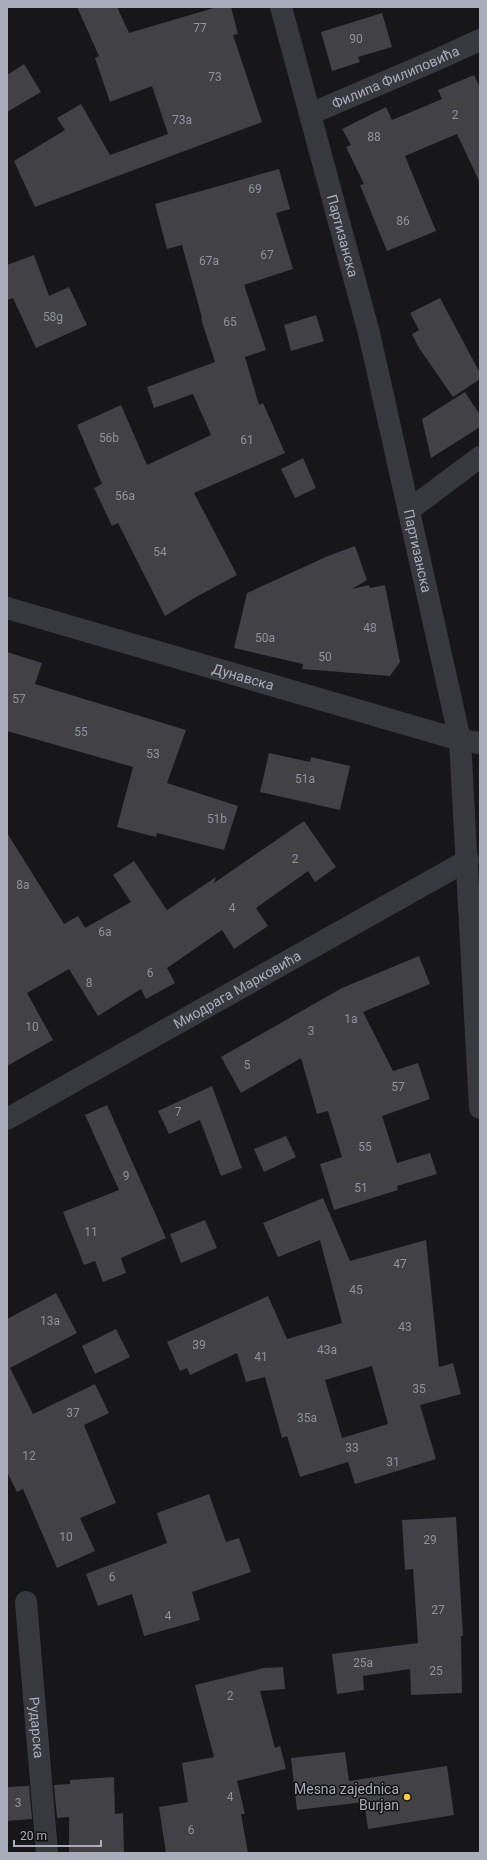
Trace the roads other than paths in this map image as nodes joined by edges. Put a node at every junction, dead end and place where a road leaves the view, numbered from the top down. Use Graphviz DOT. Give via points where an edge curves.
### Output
graph roads {
  1 [pos="281,7"];
  2 [pos="480,40"];
  3 [pos="310,114"];
  4 [pos="480,457"];
  5 [pos="409,510"];
  6 [pos="7,608"];
  7 [pos="470,741"];
  8 [pos="468,860"];
  9 [pos="480,1108"];
  10 [pos="7,1118"];
  11 [pos="26,1602"];
  12 [pos="47,1853"];
  1 -- 3 [label="street, Партизанска"];
  2 -- 3 [label="street, Филипа Филиповића"];
  3 -- 5 [label="street, Партизанска" via="369,333"];
  4 -- 5 [label="street"];
  5 -- 7 [label="street, Партизанска"];
  6 -- 7 [label="street, Дунавска"];
  7 -- 8 [label="street, Партизанска"];
  8 -- 9 [label="street, Партизанска"];
  8 -- 10 [label="street, Миодрага Марковића"];
  11 -- 12 [label="street, Рударска"];
}
